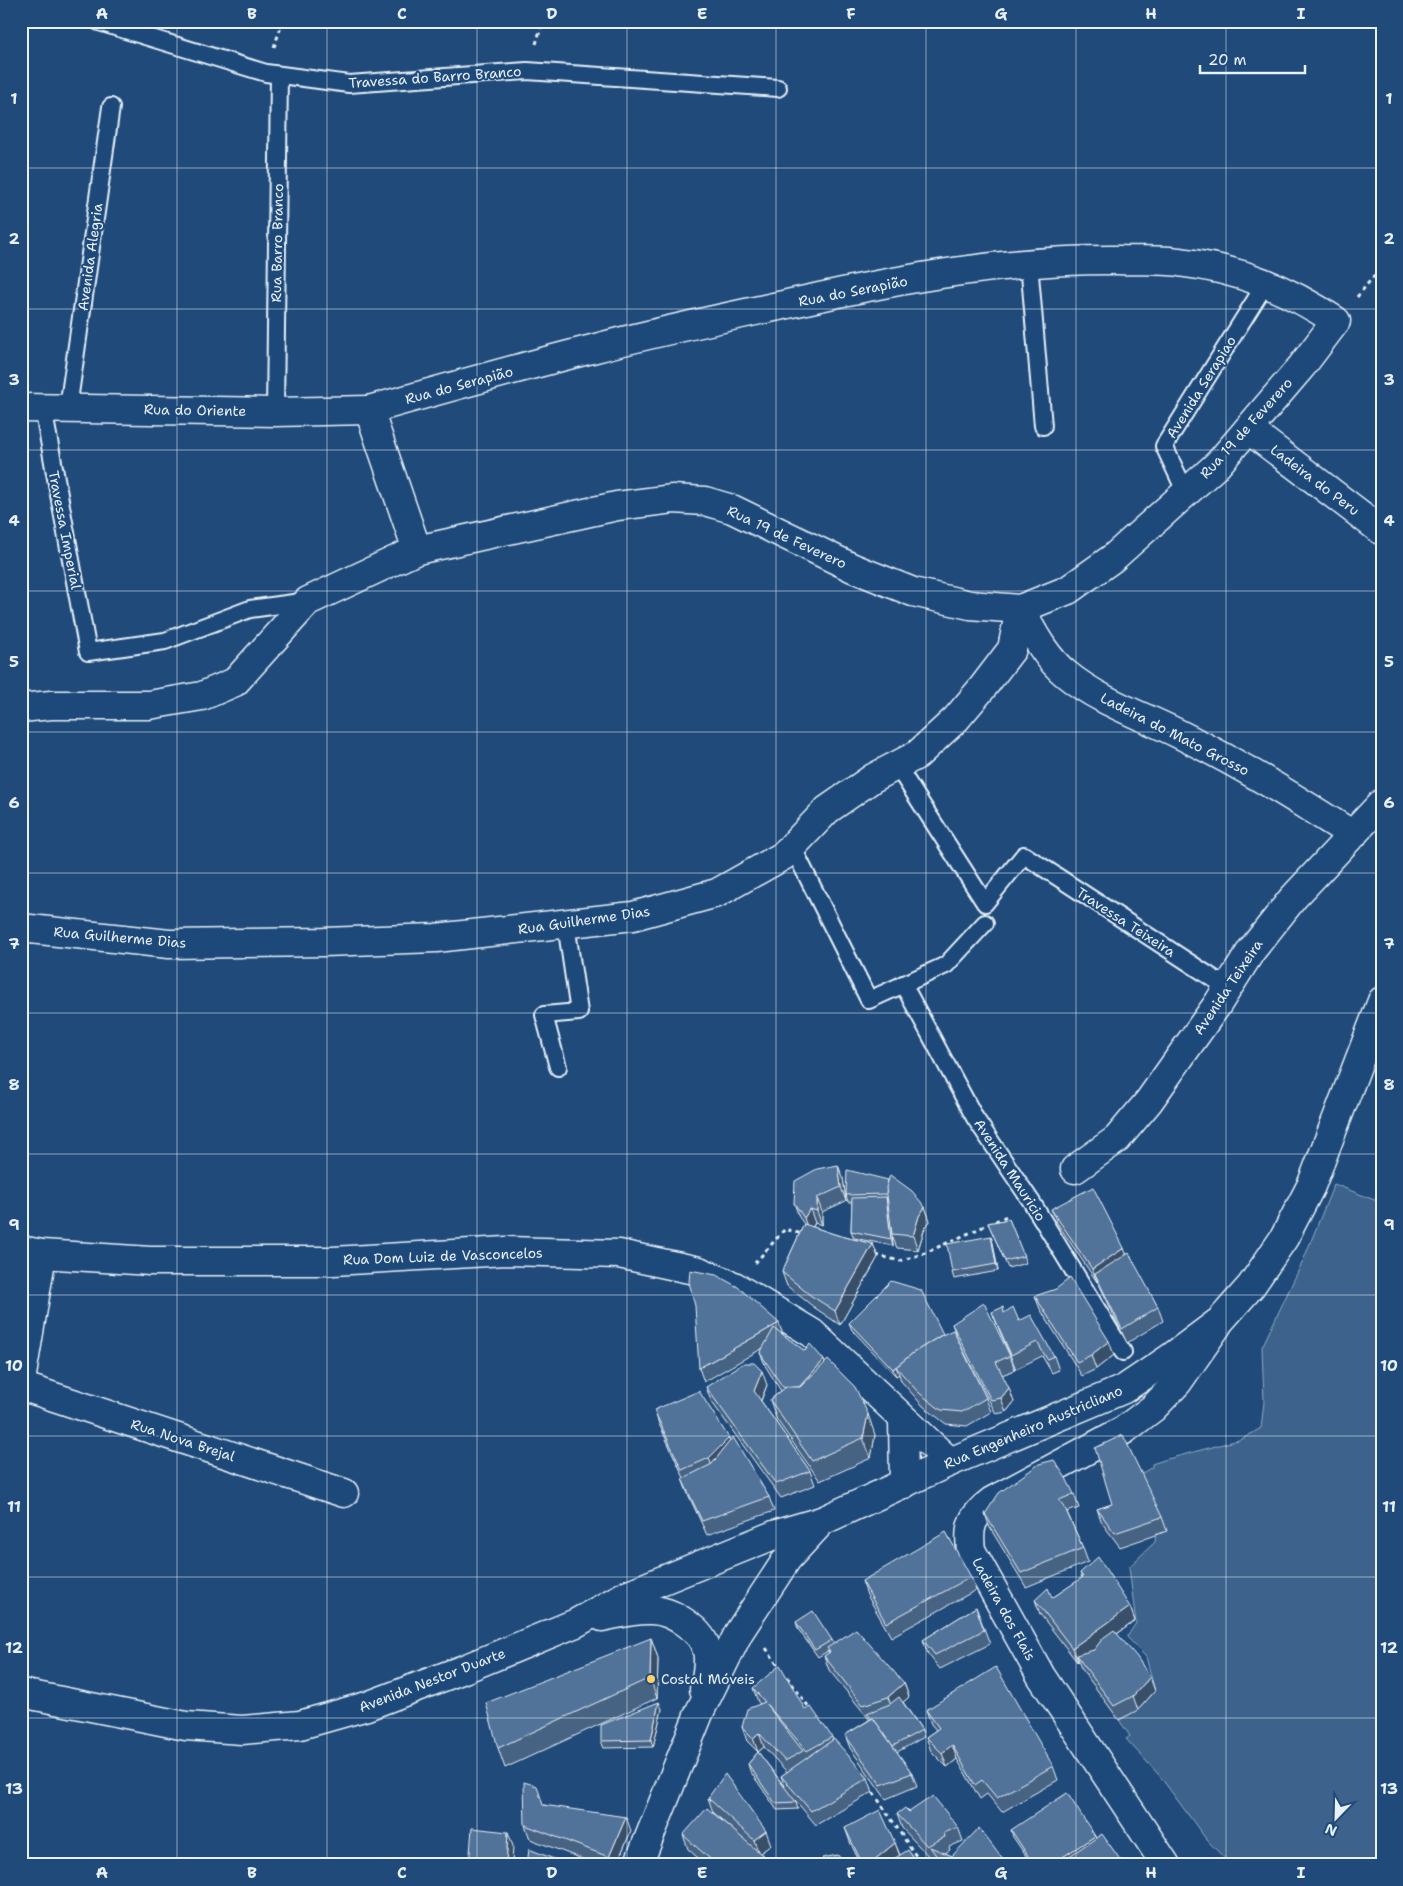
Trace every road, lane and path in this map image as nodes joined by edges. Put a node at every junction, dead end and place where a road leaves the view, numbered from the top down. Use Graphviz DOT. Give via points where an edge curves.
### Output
graph roads {
  1 [pos="99,22"];
  2 [pos="279,75"];
  3 [pos="778,88"];
  4 [pos="111,107"];
  5 [pos="1029,263"];
  6 [pos="1382,266"];
  7 [pos="1266,283"];
  8 [pos="1336,321"];
  9 [pos="44,408"];
  10 [pos="370,410"];
  11 [pos="275,412"];
  12 [pos="1043,426"];
  13 [pos="1248,429"];
  14 [pos="1186,493"];
  15 [pos="1382,531"];
  16 [pos="418,550"];
  17 [pos="308,601"];
  18 [pos="1020,609"];
  19 [pos="21,708"];
  20 [pos="897,766"];
  21 [pos="1382,803"];
  22 [pos="1354,835"];
  23 [pos="792,846"];
  24 [pos="985,923"];
  25 [pos="566,924"];
  26 [pos="21,928"];
  27 [pos="903,984"];
  28 [pos="1228,988"];
  29 [pos="1382,1002"];
  30 [pos="558,1067"];
  31 [pos="1075,1169"];
  32 [pos="1031,1201"];
  33 [pos="810,1236"];
  34 [pos="32,1252"];
  35 [pos="872,1254"];
  36 [pos="734,1286"];
  37 [pos="1220,1321"];
  38 [pos="1123,1352"];
  39 [pos="21,1381"];
  40 [pos="21,1386"];
  41 [pos="904,1420"];
  42 [pos="950,1462"];
  43 [pos="904,1484"];
  44 [pos="344,1493"];
  45 [pos="822,1521"];
  46 [pos="745,1621"];
  47 [pos="576,1623"];
  48 [pos="21,1693"];
  49 [pos="700,1711"];
  50 [pos="817,1718"];
  51 [pos="869,1786"];
  52 [pos="638,1865"];
  53 [pos="922,1865"];
  54 [pos="1166,1865"];
  1 -- 2 [label="lane, Travessa do Barro Branco"];
  2 -- 3 [label="lane, Travessa do Barro Branco" via="349,84 527,71"];
  2 -- 11 [label="lane, Rua Barro Branco"];
  4 -- 9 [label="lane, Avenida Alegria"];
  5 -- 7 [label="street, Rua do Serapião" via="1176,261 1225,270"];
  5 -- 10 [label="street, Rua do Serapião" via="871,286 723,318 592,348"];
  5 -- 12 [label="lane"];
  6 -- 8 [label="path"];
  7 -- 8 [label="street, Rua do Serapião"];
  7 -- 14 [label="lane, Avenida Serapiao" via="1164,446"];
  8 -- 13 [label="street, Rua 19 de Feverero"];
  9 -- 11 [label="street, Rua do Oriente"];
  9 -- 17 [label="lane, Travessa Imperial" via="88,652 165,641 250,609"];
  10 -- 11 [label="street, Rua do Oriente"];
  10 -- 16 [label="street"];
  13 -- 14 [label="street, Rua 19 de Feverero" via="1218,464"];
  13 -- 15 [label="street, Ladeira do Peru"];
  14 -- 18 [label="street, Rua 19 de Feverero" via="1113,558 1068,590"];
  16 -- 17 [label="street, Rua 19 de Feverero"];
  16 -- 18 [label="street, Rua 19 de Feverero" via="617,506 673,499 705,501 732,509 853,568 913,592 970,605"];
  17 -- 19 [label="street, Rua 19 de Feverero" via="235,682 202,696 149,705"];
  18 -- 20 [label="street, Rua Guilherme Dias" via="1012,649 983,687 956,719 917,756"];
  18 -- 22 [label="street, Ladeira do Mato Grosso" via="1047,656 1102,698 1249,770"];
  20 -- 23 [label="street, Rua Guilherme Dias" via="872,778 827,810"];
  20 -- 28 [label="lane, Travessa Teixeira" via="985,903 1024,855"];
  21 -- 22 [label="street, Avenida Teixeira"];
  22 -- 28 [label="street, Avenida Teixeira" via="1293,898 1251,950"];
  23 -- 25 [label="street, Rua Guilherme Dias" via="783,856 717,893 633,916"];
  23 -- 27 [label="lane" via="869,1000"];
  24 -- 27 [label="lane" via="946,965"];
  25 -- 26 [label="street, Rua Guilherme Dias" via="436,938 170,944"];
  25 -- 30 [label="lane" via="578,1012 544,1016"];
  27 -- 32 [label="lane, Avenida Mauricio" via="976,1118"];
  28 -- 31 [label="street, Avenida Teixeira" via="1149,1101 1117,1139"];
  29 -- 37 [label="street, Rua Engenheiro Austricliano" via="1311,1186 1278,1246 1251,1286"];
  32 -- 35 [label="path" via="1014,1213 926,1253 900,1261"];
  32 -- 38 [label="lane, Avenida Mauricio"];
  33 -- 36 [label="path" via="785,1228"];
  34 -- 36 [label="street, Rua Dom Luiz de Vasconcelos" via="150,1261 333,1261 506,1251 620,1254 699,1271"];
  34 -- 39 [label="street"];
  36 -- 41 [label="street, Rua Dom Luiz de Vasconcelos" via="812,1333"];
  37 -- 42 [label="street, Rua Engenheiro Austricliano" via="1124,1389"];
  37 -- 54 [label="street, Ladeira dos Flais" via="1178,1382 1153,1408 1124,1430 992,1501 972,1521 969,1535 971,1550 1041,1676"];
  40 -- 44 [label="street, Rua Nova Brejal"];
  41 -- 42 [label="street, Rua Dom Luiz de Vasconcelos"];
  41 -- 43 [label="street"];
  42 -- 43 [label="street, Rua Engenheiro Austricliano"];
  43 -- 45 [label="street, Rua Engenheiro Austricliano"];
  45 -- 46 [label="street, Rua Engenheiro Austricliano" via="787,1559"];
  45 -- 47 [label="street, Avenida Nestor Duarte" via="774,1535 626,1595"];
  46 -- 49 [label="street, Rua Engenheiro Austricliano"];
  46 -- 50 [label="path"];
  47 -- 48 [label="street, Avenida Nestor Duarte" via="376,1702 300,1725 242,1730 186,1726"];
  47 -- 49 [label="street, Rua Engenheiro Austricliano" via="654,1609 678,1618 697,1631 707,1650 707,1675"];
  49 -- 52 [label="street, Rua Engenheiro Austricliano"];
  51 -- 53 [label="path"];
}
